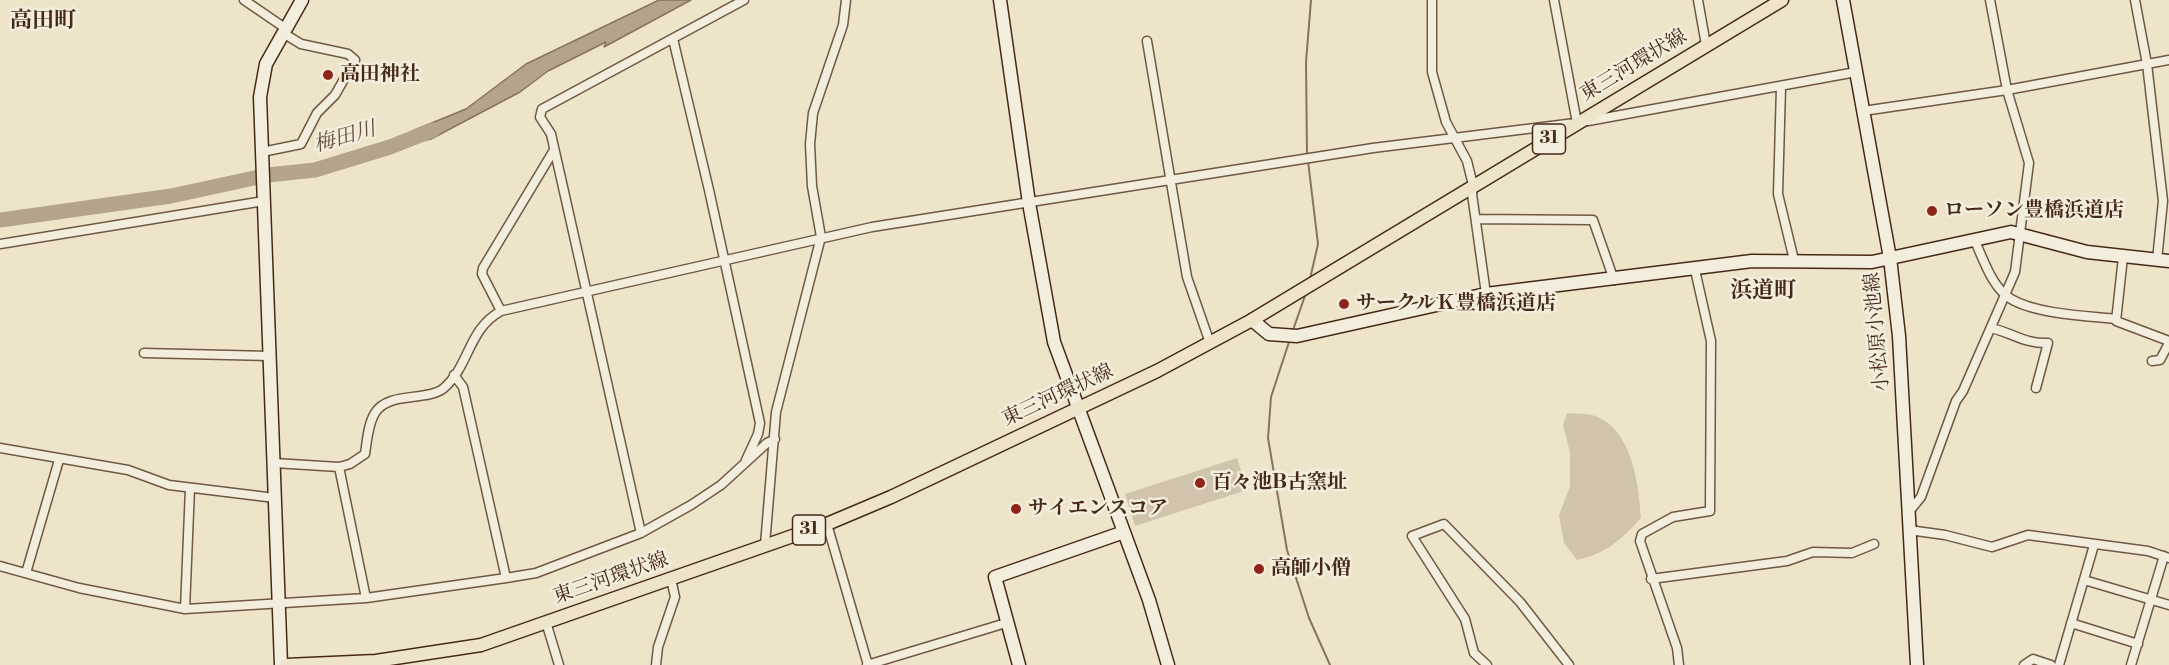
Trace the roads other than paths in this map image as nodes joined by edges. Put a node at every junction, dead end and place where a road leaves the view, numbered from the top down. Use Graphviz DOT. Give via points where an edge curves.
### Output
graph roads {
  1 [pos="244,0"];
  2 [pos="302,0"];
  3 [pos="744,0"];
  4 [pos="846,0"];
  5 [pos="1000,0"];
  6 [pos="1432,0"];
  7 [pos="1554,0"];
  8 [pos="1698,0"];
  9 [pos="1782,0"];
  10 [pos="1843,0"];
  11 [pos="1990,0"];
  12 [pos="2135,0"];
  13 [pos="284,30"];
  14 [pos="673,39"];
  15 [pos="1147,40"];
  16 [pos="1706,45"];
  17 [pos="2169,60"];
  18 [pos="2147,64"];
  19 [pos="1856,72"];
  20 [pos="1781,87"];
  21 [pos="2007,90"];
  22 [pos="1863,111"];
  23 [pos="1577,123"];
  24 [pos="1455,139"];
  25 [pos="554,150"];
  26 [pos="262,152"];
  27 [pos="1170,181"];
  28 [pos="1473,185"];
  29 [pos="264,200"];
  30 [pos="1029,203"];
  31 [pos="1476,219"];
  32 [pos="2020,233"];
  33 [pos="821,237"];
  34 [pos="1974,239"];
  35 [pos="0,244"];
  36 [pos="2123,257"];
  37 [pos="1890,258"];
  38 [pos="724,260"];
  39 [pos="1794,260"];
  40 [pos="2163,260"];
  41 [pos="1695,270"];
  42 [pos="1614,280"];
  43 [pos="585,291"];
  44 [pos="1486,294"];
  45 [pos="2006,294"];
  46 [pos="501,311"];
  47 [pos="2116,319"];
  48 [pos="1252,320"];
  49 [pos="1991,328"];
  50 [pos="2169,342"];
  51 [pos="1210,343"];
  52 [pos="144,353"];
  53 [pos="269,356"];
  54 [pos="2152,361"];
  55 [pos="454,375"];
  56 [pos="2036,388"];
  57 [pos="1078,408"];
  58 [pos="775,439"];
  59 [pos="0,448"];
  60 [pos="59,460"];
  61 [pos="274,463"];
  62 [pos="745,463"];
  63 [pos="339,467"];
  64 [pos="190,488"];
  65 [pos="275,498"];
  66 [pos="1908,513"];
  67 [pos="827,524"];
  68 [pos="1909,530"];
  69 [pos="1124,532"];
  70 [pos="641,533"];
  71 [pos="1874,544"];
  72 [pos="765,545"];
  73 [pos="2094,546"];
  74 [pos="2167,557"];
  75 [pos="0,566"];
  76 [pos="26,573"];
  77 [pos="506,578"];
  78 [pos="671,579"];
  79 [pos="1651,579"];
  80 [pos="2084,580"];
  81 [pos="366,598"];
  82 [pos="2151,600"];
  83 [pos="279,604"];
  84 [pos="2169,605"];
  85 [pos="185,609"];
  86 [pos="546,622"];
  87 [pos="1006,623"];
  88 [pos="2071,623"];
  89 [pos="2138,644"];
  90 [pos="376,663"];
  91 [pos="284,665"];
  92 [pos="558,665"];
  93 [pos="656,665"];
  94 [pos="868,665"];
  95 [pos="1019,665"];
  96 [pos="1168,665"];
  97 [pos="1487,665"];
  98 [pos="1569,665"];
  99 [pos="1678,665"];
  100 [pos="1917,665"];
  101 [pos="2024,665"];
  102 [pos="2051,665"];
  103 [pos="2059,665"];
  104 [pos="2132,665"];
  1 -- 13 [label="street"];
  2 -- 13 [label="street"];
  3 -- 14 [label="street"];
  4 -- 33 [label="street" via="843,25 813,113 812,186"];
  5 -- 30 [label="street"];
  6 -- 24 [label="street" via="1432,72"];
  7 -- 23 [label="street"];
  8 -- 16 [label="street"];
  9 -- 16 [label="main road, 東三河環状線 / 31"];
  10 -- 19 [label="street, 小松原小池線"];
  11 -- 21 [label="street"];
  12 -- 18 [label="street"];
  13 -- 26 [label="street" via="266,64 260,96"];
  13 -- 26 [label="street" via="301,44 348,54 355,60 335,95 317,113 301,144"];
  14 -- 25 [label="street" via="542,109 540,117 551,134"];
  14 -- 38 [label="street"];
  15 -- 27 [label="street"];
  16 -- 23 [label="main road, 東三河環状線 / 31"];
  17 -- 18 [label="street"];
  18 -- 21 [label="street"];
  18 -- 40 [label="street" via="2163,201"];
  19 -- 20 [label="street"];
  19 -- 22 [label="street, 小松原小池線"];
  20 -- 23 [label="street"];
  20 -- 39 [label="street" via="1778,194"];
  21 -- 22 [label="street"];
  21 -- 32 [label="street" via="2029,163"];
  22 -- 37 [label="street, 小松原小池線"];
  23 -- 24 [label="street"];
  23 -- 28 [label="main road, 東三河環状線 / 31"];
  24 -- 27 [label="street"];
  24 -- 28 [label="street" via="1467,161"];
  25 -- 43 [label="street"];
  25 -- 46 [label="street" via="483,268 482,274"];
  26 -- 29 [label="street"];
  27 -- 30 [label="street"];
  27 -- 51 [label="street" via="1188,277"];
  28 -- 31 [label="street"];
  28 -- 48 [label="main road, 東三河環状線 / 31"];
  29 -- 35 [label="street"];
  29 -- 53 [label="street"];
  30 -- 33 [label="street"];
  30 -- 57 [label="street" via="1050,326"];
  31 -- 42 [label="street" via="1593,220"];
  31 -- 44 [label="street"];
  32 -- 34 [label="street"];
  32 -- 36 [label="street" via="2068,248"];
  32 -- 45 [label="street" via="2015,272"];
  33 -- 38 [label="street"];
  33 -- 58 [label="street" via="784,373"];
  34 -- 37 [label="street"];
  34 -- 45 [label="street" via="1991,275"];
  36 -- 40 [label="street"];
  36 -- 47 [label="street"];
  37 -- 39 [label="street" via="1872,262"];
  37 -- 66 [label="street, 小松原小池線" via="1905,405"];
  38 -- 43 [label="street"];
  38 -- 62 [label="street" via="760,423"];
  39 -- 41 [label="street" via="1752,261"];
  41 -- 42 [label="street"];
  41 -- 79 [label="street" via="1711,341 1710,511 1673,517 1642,534 1640,541"];
  42 -- 44 [label="street"];
  43 -- 46 [label="street"];
  43 -- 70 [label="street"];
  44 -- 48 [label="street" via="1297,336 1269,333"];
  45 -- 47 [label="street" via="2030,306"];
  45 -- 49 [label="street"];
  46 -- 55 [label="street" via="481,326"];
  47 -- 50 [label="street"];
  48 -- 51 [label="main road, 東三河環状線 / 31"];
  49 -- 56 [label="street" via="2011,333 2029,344 2048,343"];
  49 -- 66 [label="street" via="1956,401 1921,497"];
  50 -- 54 [label="street" via="2160,360"];
  51 -- 57 [label="main road, 東三河環状線 / 31"];
  52 -- 53 [label="street"];
  53 -- 61 [label="street"];
  55 -- 63 [label="street" via="442,389 381,407 375,413 365,454"];
  55 -- 77 [label="street" via="463,387"];
  57 -- 67 [label="main road, 東三河環状線 / 31"];
  57 -- 69 [label="street"];
  58 -- 62 [label="street"];
  58 -- 72 [label="street"];
  59 -- 60 [label="street"];
  60 -- 64 [label="street" via="128,470"];
  60 -- 76 [label="street"];
  61 -- 63 [label="street"];
  61 -- 65 [label="street"];
  62 -- 70 [label="street" via="692,505"];
  63 -- 81 [label="street"];
  64 -- 65 [label="street"];
  64 -- 85 [label="street"];
  65 -- 83 [label="street"];
  66 -- 68 [label="street, 小松原小池線"];
  67 -- 72 [label="main road, 東三河環状線 / 31"];
  67 -- 94 [label="street"];
  68 -- 73 [label="street" via="1992,548 2028,535"];
  68 -- 100 [label="street, 小松原小池線"];
  69 -- 87 [label="street" via="995,577"];
  69 -- 96 [label="street"];
  70 -- 77 [label="street" via="536,573"];
  71 -- 79 [label="street" via="1852,553 1813,552 1786,561"];
  72 -- 78 [label="main road, 東三河環状線 / 31"];
  73 -- 74 [label="street"];
  73 -- 80 [label="street"];
  74 -- 82 [label="street"];
  75 -- 76 [label="street"];
  76 -- 85 [label="street"];
  77 -- 81 [label="street"];
  78 -- 86 [label="main road, 東三河環状線 / 31"];
  78 -- 93 [label="street" via="675,597"];
  79 -- 99 [label="street" via="1677,648"];
  80 -- 82 [label="street"];
  80 -- 88 [label="street"];
  81 -- 83 [label="street"];
  82 -- 84 [label="street"];
  82 -- 89 [label="street"];
  83 -- 85 [label="street"];
  83 -- 91 [label="street"];
  86 -- 90 [label="main road, 東三河環状線 / 31" via="481,645"];
  86 -- 92 [label="street"];
  87 -- 94 [label="street"];
  87 -- 95 [label="street"];
  88 -- 89 [label="street"];
  88 -- 103 [label="street"];
  89 -- 104 [label="street"];
  90 -- 91 [label="main road, 東三河環状線 / 31"];
  97 -- 98 [label="street" via="1474,653 1465,619 1412,536 1444,524 1520,602"];
  101 -- 102 [label="street" via="2033,659"];
}
